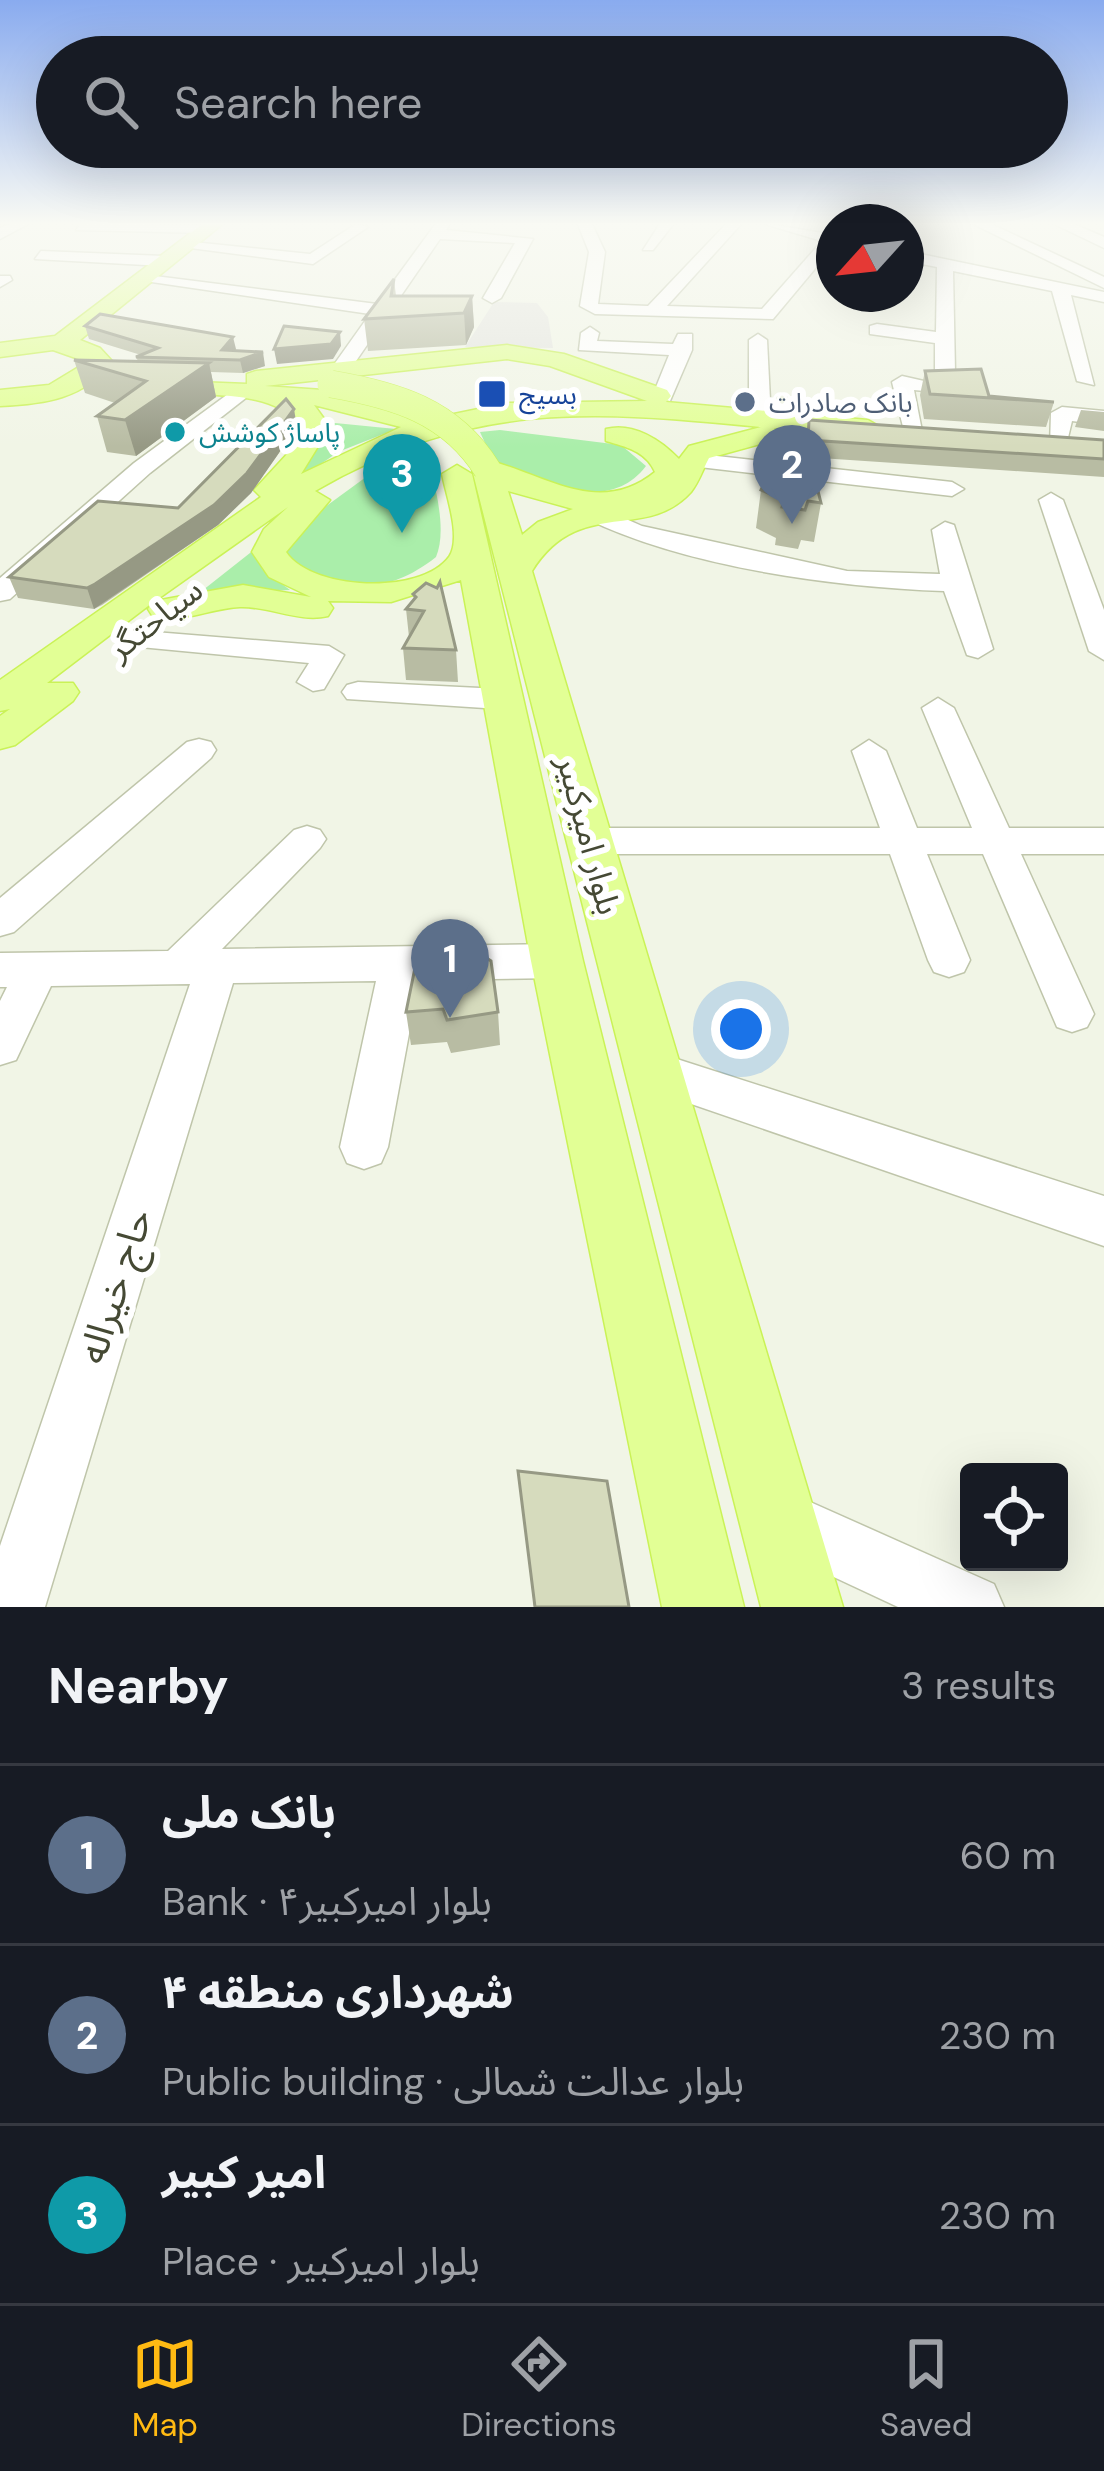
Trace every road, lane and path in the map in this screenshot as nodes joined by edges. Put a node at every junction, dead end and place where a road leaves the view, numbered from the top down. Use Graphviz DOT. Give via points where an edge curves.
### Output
graph roads {
  1 [pos="118,297"];
  2 [pos="280,297"];
  3 [pos="391,297"];
  4 [pos="591,297"];
  5 [pos="666,297"];
  6 [pos="783,297"];
  7 [pos="945,297"];
  8 [pos="1063,297"];
  9 [pos="382,310"];
  10 [pos="653,311"];
  11 [pos="875,331"];
  12 [pos="945,339"];
  13 [pos="758,340"];
  14 [pos="60,344"];
  15 [pos="0,350"];
  16 [pos="566,363"];
  17 [pos="110,373"];
  18 [pos="338,373"];
  19 [pos="1087,381"];
  20 [pos="251,384"];
  21 [pos="662,397"];
  22 [pos="0,398"];
  23 [pos="517,410"];
  24 [pos="414,413"];
  25 [pos="1104,418"];
  26 [pos="770,426"];
  27 [pos="616,435"];
  28 [pos="930,436"];
  29 [pos="1062,446"];
  30 [pos="690,460"];
  31 [pos="472,472"];
  32 [pos="952,489"];
  33 [pos="1051,500"];
  34 [pos="310,502"];
  35 [pos="594,513"];
  36 [pos="946,530"];
  37 [pos="224,539"];
  38 [pos="495,552"];
  39 [pos="1072,559"];
  40 [pos="1104,561"];
  41 [pos="955,583"];
  42 [pos="0,593"];
  43 [pos="166,610"];
  44 [pos="130,639"];
  45 [pos="978,649"];
  46 [pos="1104,651"];
  47 [pos="496,677"];
  48 [pos="313,682"];
  49 [pos="358,692"];
  50 [pos="0,699"];
  51 [pos="938,708"];
  52 [pos="0,736"];
  53 [pos="199,750"];
  54 [pos="869,751"];
  55 [pos="308,839"];
  56 [pos="903,839"];
  57 [pos="995,840"];
  58 [pos="590,842"];
  59 [pos="1104,842"];
  60 [pos="0,921"];
  61 [pos="949,960"];
  62 [pos="556,961"];
  63 [pos="401,963"];
  64 [pos="200,964"];
  65 [pos="18,970"];
  66 [pos="1072,1014"];
  67 [pos="0,1046"];
  68 [pos="655,1072"];
  69 [pos="364,1147"];
  70 [pos="1104,1221"];
  71 [pos="778,1519"];
  72 [pos="12,1607"];
  73 [pos="703,1607"];
  74 [pos="802,1607"];
  75 [pos="971,1607"];
  1 -- 14 [label="main road"];
  2 -- 9 [label="street"];
  3 -- 9 [label="street"];
  4 -- 10 [label="street" via="590,309"];
  5 -- 10 [label="street"];
  6 -- 10 [label="street" via="767,315"];
  7 -- 12 [label="street"];
  8 -- 19 [label="street"];
  9 -- 18 [label="street"];
  11 -- 12 [label="street"];
  12 -- 28 [label="street" via="940,379 902,382"];
  13 -- 26 [label="street"];
  14 -- 15 [label="main road"];
  14 -- 17 [label="main road" via="97,355"];
  16 -- 18 [label="main road" via="530,351 478,353"];
  16 -- 21 [label="main road"];
  16 -- 21 [label="street" via="592,359 594,340 683,344"];
  17 -- 20 [label="main road"];
  17 -- 20 [label="main road"];
  17 -- 22 [label="main road"];
  18 -- 20 [label="main road"];
  20 -- 24 [label="main road, bridge" via="355,388"];
  20 -- 37 [label="main road" via="302,407 316,427 302,456"];
  20 -- 42 [label="street"];
  21 -- 26 [label="main road"];
  23 -- 24 [label="main road" via="560,394 564,376 521,359 465,360 418,380"];
  23 -- 26 [label="main road"];
  23 -- 37 [label="main road" via="458,419 356,453"];
  24 -- 31 [label="main road"];
  25 -- 29 [label="street" via="1062,413"];
  26 -- 27 [label="main road"];
  26 -- 28 [label="main road"];
  26 -- 30 [label="main road"];
  27 -- 31 [label="main road" via="660,454 670,474 662,484 630,497 580,500"];
  27 -- 34 [label="main road" via="518,425 449,434 371,462"];
  30 -- 32 [label="street"];
  30 -- 35 [label="main road" via="673,492"];
  31 -- 38 [label="main road, بلوار امیرکبیر"];
  33 -- 39 [label="street"];
  34 -- 38 [label="main road" via="269,552 282,574 324,590 386,591"];
  34 -- 43 [label="main road, سیاحتگر"];
  35 -- 38 [label="main road"];
  35 -- 41 [label="street" via="634,532 848,579"];
  36 -- 41 [label="street"];
  37 -- 50 [label="main road, سیاحتگر"];
  38 -- 47 [label="main road, بلوار امیرکبیر"];
  38 -- 58 [label="main road, بلوار امیرکبیر"];
  39 -- 40 [label="street"];
  39 -- 46 [label="street"];
  41 -- 45 [label="street"];
  43 -- 44 [label="main road, سیاحتگر"];
  43 -- 47 [label="main road" via="243,596 466,617"];
  44 -- 48 [label="street" via="328,655"];
  44 -- 52 [label="main road, سیاحتگر"];
  47 -- 49 [label="street"];
  47 -- 62 [label="main road, بلوار امیرکبیر"];
  51 -- 57 [label="street"];
  53 -- 60 [label="street"];
  54 -- 56 [label="street"];
  55 -- 64 [label="street"];
  56 -- 57 [label="street"];
  56 -- 58 [label="street"];
  56 -- 61 [label="street"];
  57 -- 59 [label="street"];
  57 -- 66 [label="street"];
  58 -- 68 [label="main road, بلوار امیرکبیر"];
  62 -- 63 [label="street"];
  62 -- 73 [label="main road, بلوار امیرکبیر"];
  63 -- 64 [label="street"];
  63 -- 69 [label="street"];
  64 -- 65 [label="street"];
  64 -- 72 [label="street, حاج خیراله"];
  65 -- 67 [label="street"];
  68 -- 70 [label="street"];
  68 -- 71 [label="main road, بلوار امیرکبیر"];
  71 -- 74 [label="main road, بلوار امیرکبیر"];
  71 -- 75 [label="street"];
}
